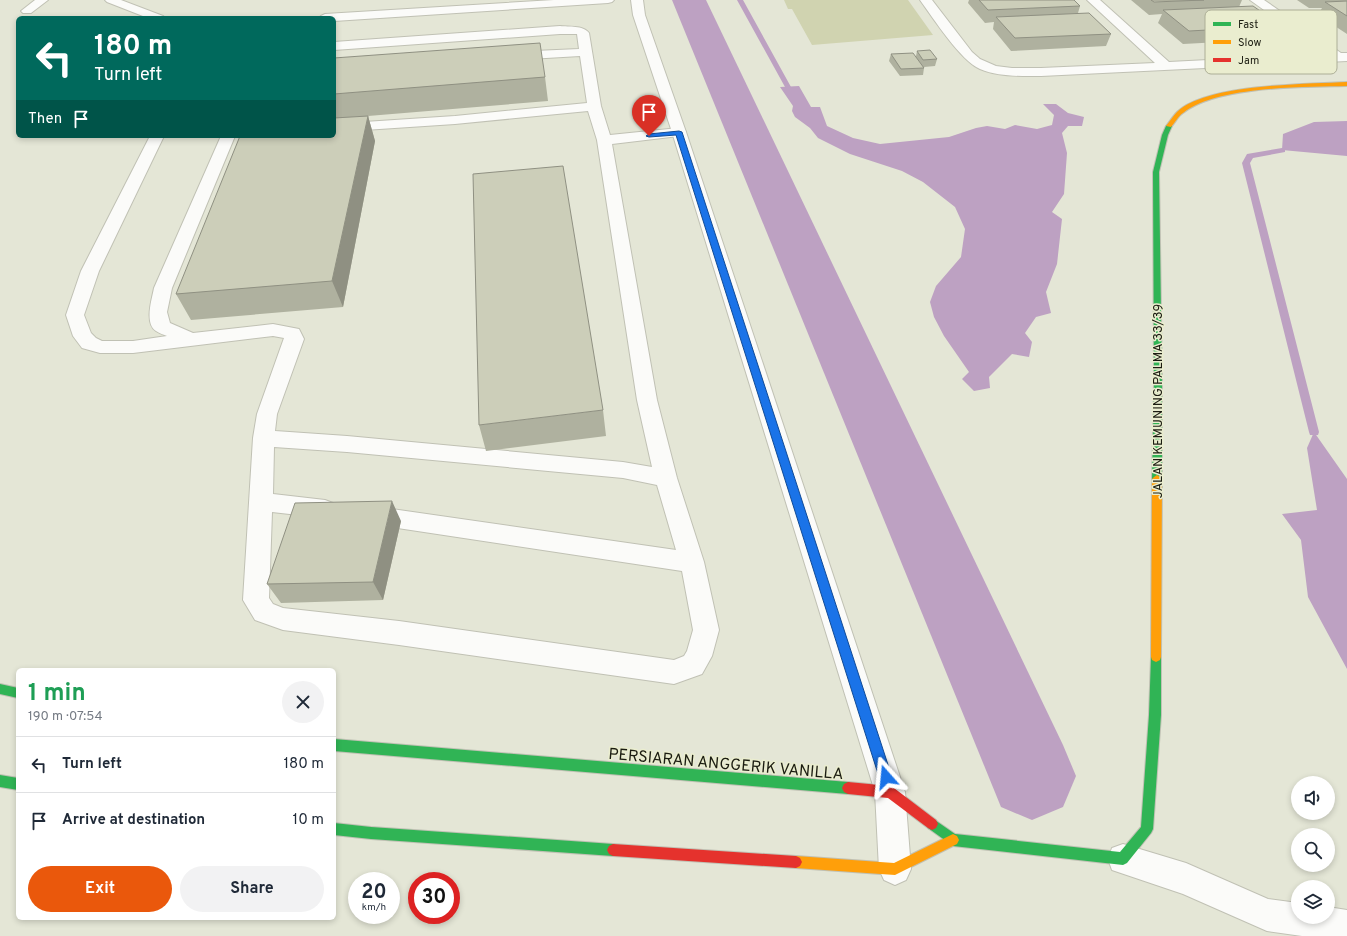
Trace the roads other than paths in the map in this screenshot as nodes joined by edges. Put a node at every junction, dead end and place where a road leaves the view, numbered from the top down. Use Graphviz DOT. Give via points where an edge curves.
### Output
graph roads {
  1 [pos="42,0"];
  2 [pos="111,0"];
  3 [pos="608,0"];
  4 [pos="637,0"];
  5 [pos="926,0"];
  6 [pos="1093,0"];
  7 [pos="1256,0"];
  8 [pos="1271,10"];
  9 [pos="26,11"];
  10 [pos="154,16"];
  11 [pos="336,17"];
  12 [pos="336,46"];
  13 [pos="585,52"];
  14 [pos="498,57"];
  15 [pos="1205,64"];
  16 [pos="1166,66"];
  17 [pos="1347,84"];
  18 [pos="594,106"];
  19 [pos="336,128"];
  20 [pos="679,132"];
  21 [pos="156,138"];
  22 [pos="227,138"];
  23 [pos="604,140"];
  24 [pos="191,340"];
  25 [pos="264,438"];
  26 [pos="666,478"];
  27 [pos="260,502"];
  28 [pos="692,562"];
  29 [pos="0,689"];
  30 [pos="16,693"];
  31 [pos="336,745"];
  32 [pos="0,781"];
  33 [pos="16,784"];
  34 [pos="890,792"];
  35 [pos="336,828"];
  36 [pos="953,840"];
  37 [pos="1123,860"];
  38 [pos="895,869"];
  39 [pos="1347,926"];
  1 -- 9 [label="street"];
  2 -- 10 [label="street"];
  3 -- 11 [label="street"];
  4 -- 20 [label="street" via="639,15"];
  5 -- 16 [label="street" via="968,55 975,62 998,72"];
  6 -- 16 [label="street"];
  7 -- 8 [label="street"];
  12 -- 13 [label="street" via="560,30 583,33"];
  13 -- 14 [label="street"];
  13 -- 18 [label="street"];
  15 -- 16 [label="street"];
  17 -- 37 [label="main road, JALAN KEMUNING PALMA 33/39" via="1270,88 1220,94 1183,109 1171,121 1165,135 1156,172 1158,383 1155,715 1147,829"];
  18 -- 19 [label="street" via="442,121"];
  18 -- 23 [label="street"];
  20 -- 23 [label="street"];
  20 -- 34 [label="street"];
  21 -- 24 [label="street" via="90,271 76,315 82,336 89,343 100,347 133,347"];
  22 -- 24 [label="street" via="163,288 158,312 161,326"];
  23 -- 26 [label="street" via="647,400"];
  24 -- 25 [label="street" via="273,330 294,335 267,414"];
  25 -- 26 [label="street" via="623,470"];
  25 -- 27 [label="street"];
  26 -- 28 [label="street"];
  27 -- 28 [label="street" via="415,520"];
  27 -- 28 [label="street" via="256,600 264,612 283,619 674,672 693,665 699,656 706,630"];
  29 -- 30 [label="main road"];
  31 -- 34 [label="main road, PERSIARAN ANGGERIK VANILLA"];
  32 -- 33 [label="main road"];
  34 -- 36 [label="main road"];
  34 -- 38 [label="street"];
  35 -- 38 [label="main road" via="371,834"];
  36 -- 37 [label="main road"];
  36 -- 38 [label="main road"];
  37 -- 39 [label="street" via="1186,879 1267,915"];
}
